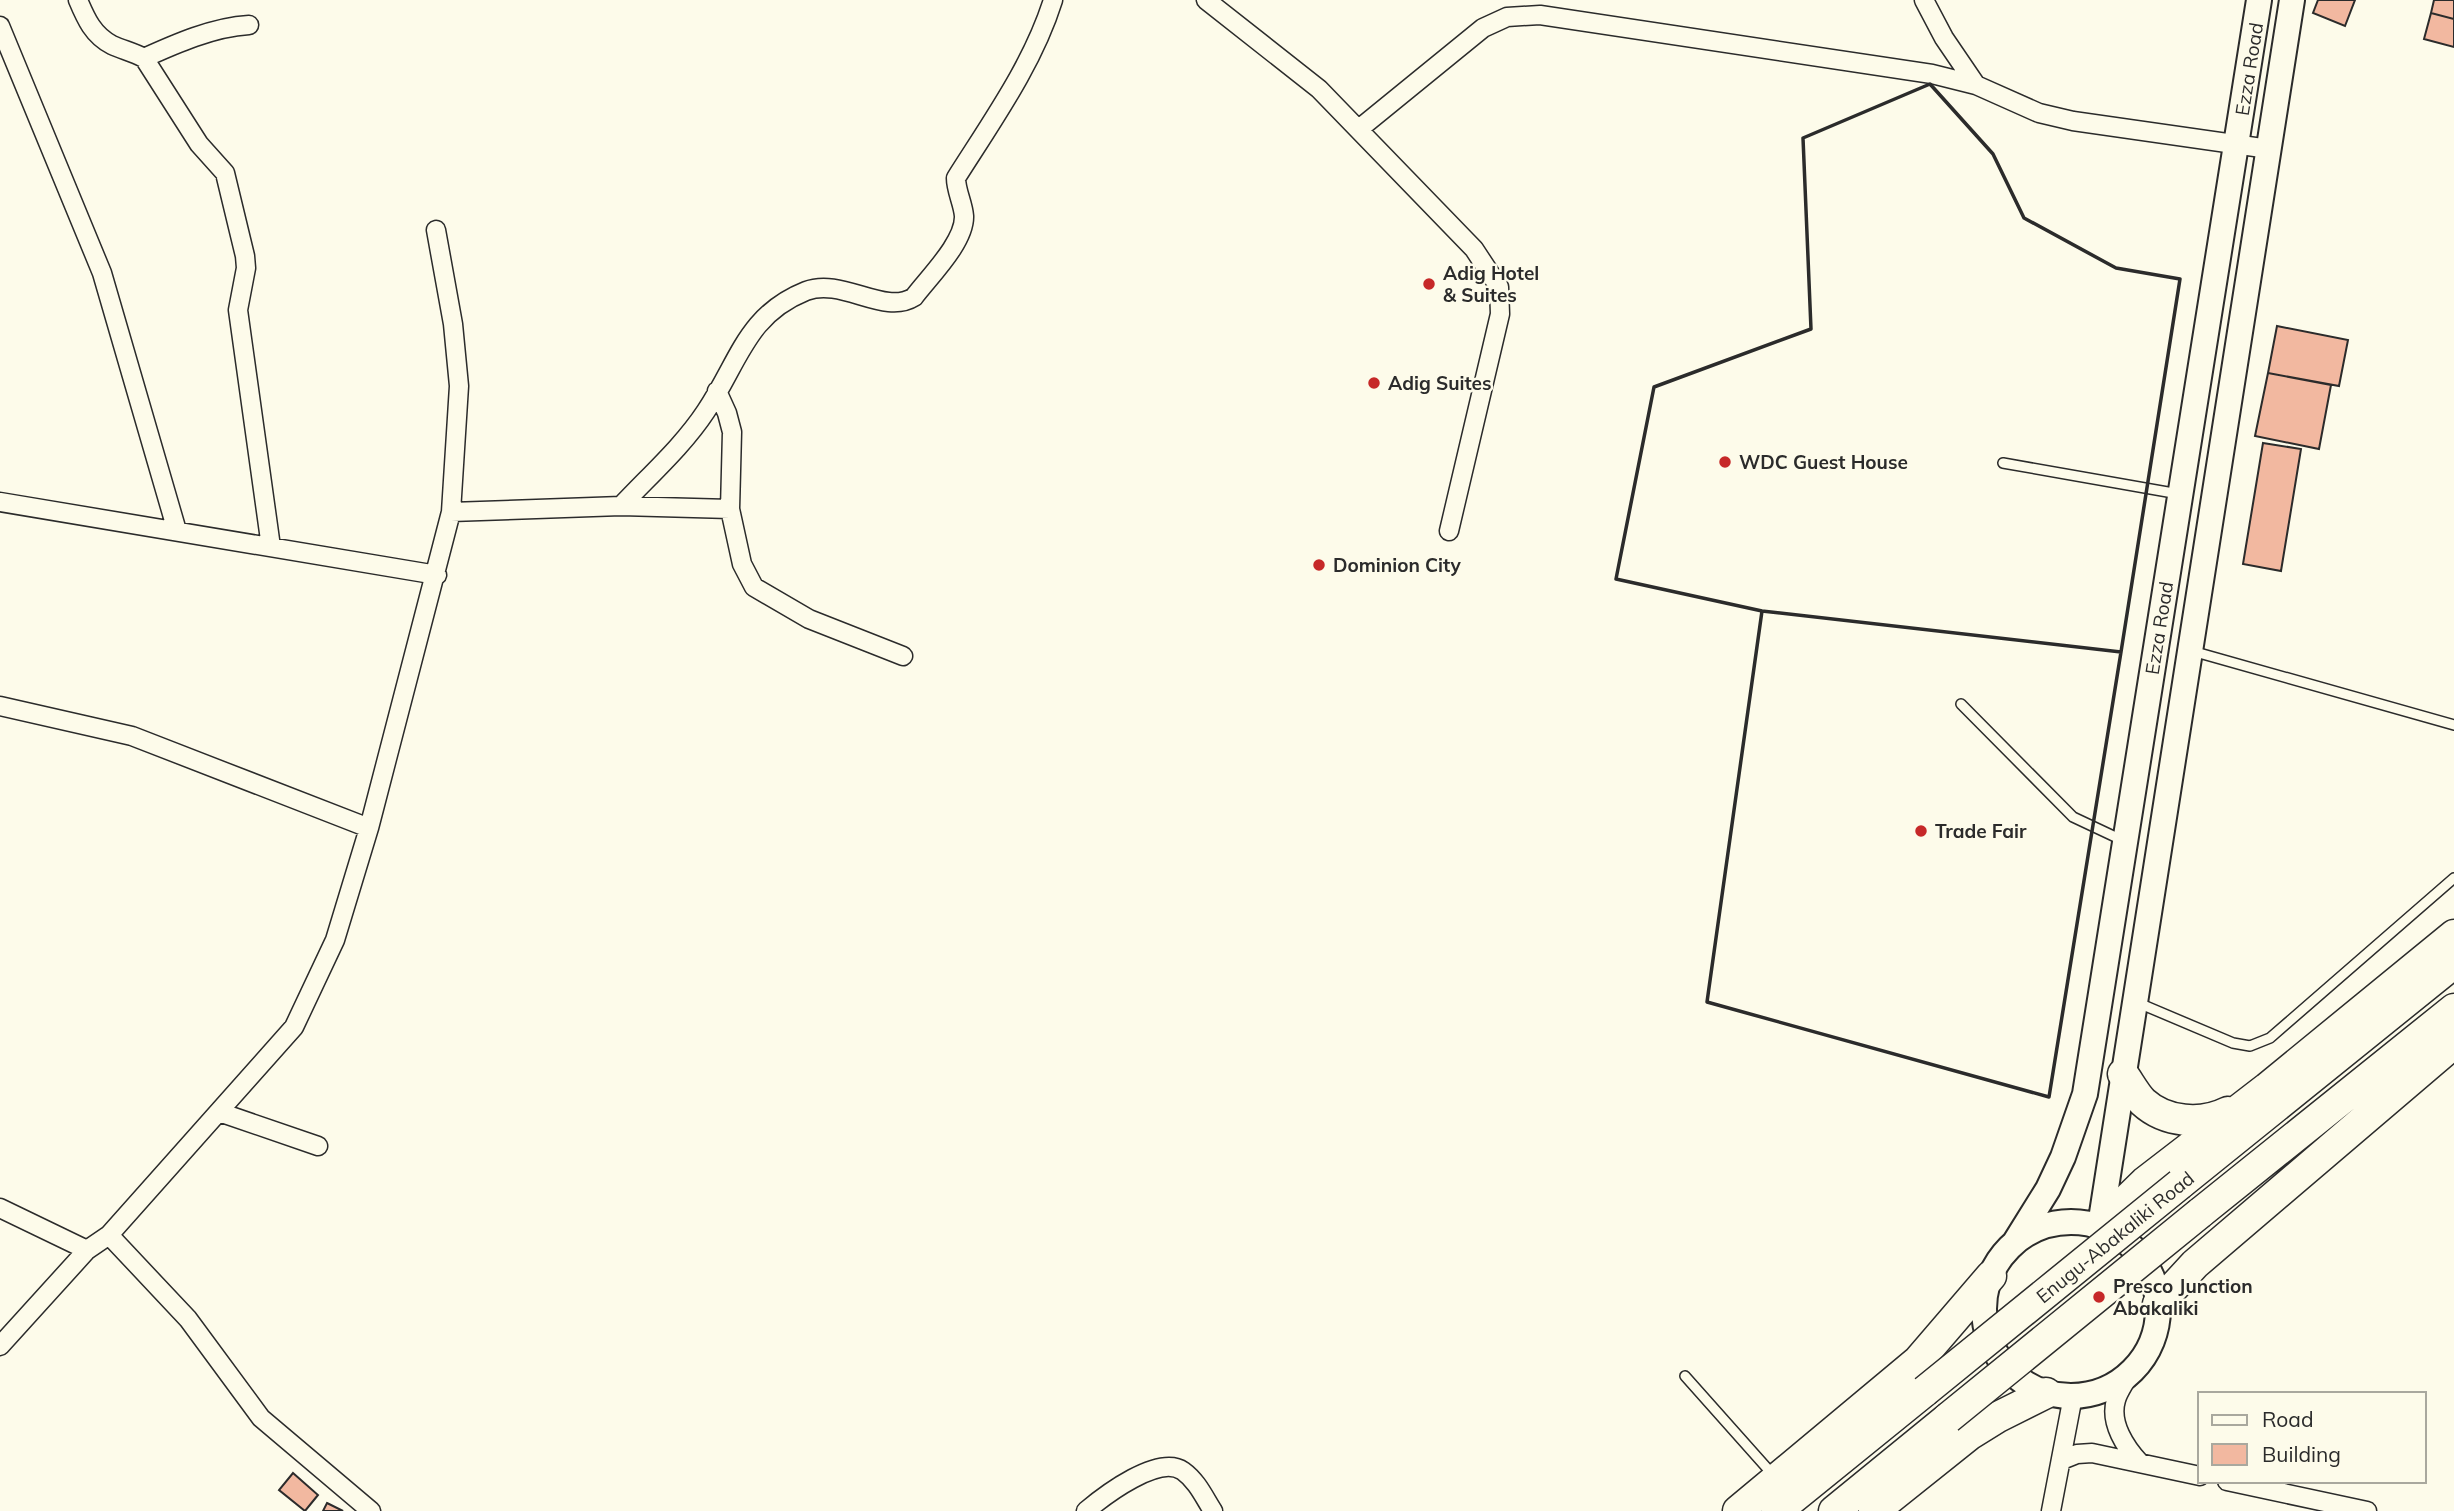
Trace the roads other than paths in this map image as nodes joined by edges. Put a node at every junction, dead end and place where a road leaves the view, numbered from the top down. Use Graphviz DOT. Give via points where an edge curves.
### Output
graph roads {
  1 [pos="78,0"];
  2 [pos="1053,0"];
  3 [pos="1206,0"];
  4 [pos="1924,0"];
  5 [pos="2259,0"];
  6 [pos="2292,0"];
  7 [pos="249,25"];
  8 [pos="0,26"];
  9 [pos="144,58"];
  10 [pos="1976,85"];
  11 [pos="1359,129"];
  12 [pos="2237,145"];
  13 [pos="2269,149"];
  14 [pos="436,230"];
  15 [pos="717,391"];
  16 [pos="2003,463"];
  17 [pos="2181,495"];
  18 [pos="0,502"];
  19 [pos="621,506"];
  20 [pos="730,509"];
  21 [pos="451,512"];
  22 [pos="177,531"];
  23 [pos="1449,531"];
  24 [pos="271,547"];
  25 [pos="437,575"];
  26 [pos="2190,650"];
  27 [pos="902,656"];
  28 [pos="1961,704"];
  29 [pos="0,706"];
  30 [pos="2454,724"];
  31 [pos="369,828"];
  32 [pos="2125,841"];
  33 [pos="2454,878"];
  34 [pos="2454,935"];
  35 [pos="2454,963"];
  36 [pos="2135,1001"];
  37 [pos="2454,1009"];
  38 [pos="2454,1043"];
  39 [pos="2123,1074"];
  40 [pos="2267,1088"];
  41 [pos="219,1112"];
  42 [pos="318,1146"];
  43 [pos="0,1208"];
  44 [pos="2100,1226"];
  45 [pos="109,1235"];
  46 [pos="2015,1242"];
  47 [pos="87,1250"];
  48 [pos="1991,1276"];
  49 [pos="2158,1304"];
  50 [pos="0,1346"];
  51 [pos="2129,1374"];
  52 [pos="1685,1376"];
  53 [pos="2059,1394"];
  54 [pos="2062,1460"];
  55 [pos="2140,1463"];
  56 [pos="2198,1476"];
  57 [pos="1777,1479"];
  58 [pos="2236,1483"];
  59 [pos="371,1511"];
  60 [pos="1086,1511"];
  61 [pos="1213,1511"];
  62 [pos="1738,1511"];
  63 [pos="1777,1511"];
  64 [pos="1834,1511"];
  65 [pos="1874,1511"];
  66 [pos="2050,1511"];
  67 [pos="2368,1511"];
  1 -- 9 [label="street" via="98,35"];
  2 -- 15 [label="street" via="1005,101 956,178 964,215 955,243 914,296 894,304 833,288 809,290 789,299 756,326"];
  3 -- 11 [label="street" via="1319,89"];
  4 -- 10 [label="street"];
  5 -- 12 [label="main road, Ezza Road"];
  6 -- 13 [label="main road, Ezza Road"];
  7 -- 9 [label="street" via="211,33"];
  8 -- 22 [label="street" via="102,273"];
  9 -- 24 [label="street" via="199,144 225,173 229,187 245,256 238,310"];
  10 -- 11 [label="street" via="1932,74 1575,20 1507,17 1482,28"];
  10 -- 12 [label="street" via="2039,113 2073,121"];
  11 -- 23 [label="street" via="1474,248 1499,287 1500,314"];
  12 -- 13 [label="street"];
  12 -- 17 [label="main road, Ezza Road"];
  13 -- 26 [label="main road, Ezza Road"];
  14 -- 21 [label="street" via="459,386"];
  15 -- 19 [label="street" via="706,411"];
  15 -- 20 [label="street" via="732,432"];
  16 -- 17 [label="lane"];
  17 -- 32 [label="main road, Ezza Road"];
  18 -- 22 [label="street"];
  19 -- 20 [label="street"];
  19 -- 21 [label="street"];
  20 -- 27 [label="street" via="743,564 754,587 809,619"];
  21 -- 25 [label="street"];
  22 -- 24 [label="street"];
  24 -- 25 [label="street"];
  25 -- 31 [label="street"];
  26 -- 30 [label="lane"];
  26 -- 36 [label="main road, Ezza Road"];
  28 -- 32 [label="lane" via="2073,817"];
  29 -- 31 [label="street" via="132,736"];
  31 -- 41 [label="street" via="335,940 294,1027"];
  32 -- 46 [label="main road, Ezza Road" via="2085,1094 2058,1168"];
  33 -- 36 [label="lane" via="2270,1038 2250,1046"];
  34 -- 40 [label="highway"];
  35 -- 63 [label="highway, Enugu-Abakaliki Road, bridge"];
  36 -- 39 [label="main road, Ezza Road"];
  37 -- 64 [label="highway, bridge"];
  38 -- 49 [label="highway" via="2195,1264"];
  39 -- 40 [label="highway" via="2143,1102 2189,1121 2209,1120"];
  39 -- 44 [label="main road, Ezza Road"];
  40 -- 44 [label="highway" via="2145,1182"];
  41 -- 42 [label="street"];
  41 -- 45 [label="street"];
  43 -- 47 [label="street"];
  44 -- 46 [label="main road" via="2064,1222"];
  44 -- 49 [label="main road" via="2129,1244 2143,1262"];
  45 -- 47 [label="street"];
  45 -- 59 [label="street" via="188,1319 261,1418"];
  46 -- 48 [label="main road"];
  47 -- 50 [label="street"];
  48 -- 53 [label="main road" via="1985,1323 1993,1347 2006,1367 2024,1382"];
  48 -- 57 [label="highway" via="1918,1361"];
  49 -- 51 [label="main road" via="2155,1330 2145,1354"];
  51 -- 53 [label="main road" via="2093,1394"];
  51 -- 55 [label="street" via="2115,1402 2117,1423 2124,1447"];
  52 -- 57 [label="lane"];
  53 -- 54 [label="street"];
  53 -- 65 [label="highway" via="1998,1417 1969,1435"];
  54 -- 55 [label="street" via="2092,1454"];
  54 -- 66 [label="street"];
  55 -- 56 [label="street"];
  57 -- 62 [label="highway"];
  58 -- 67 [label="street"];
  60 -- 61 [label="street" via="1142,1473 1164,1466 1182,1470"];
}
